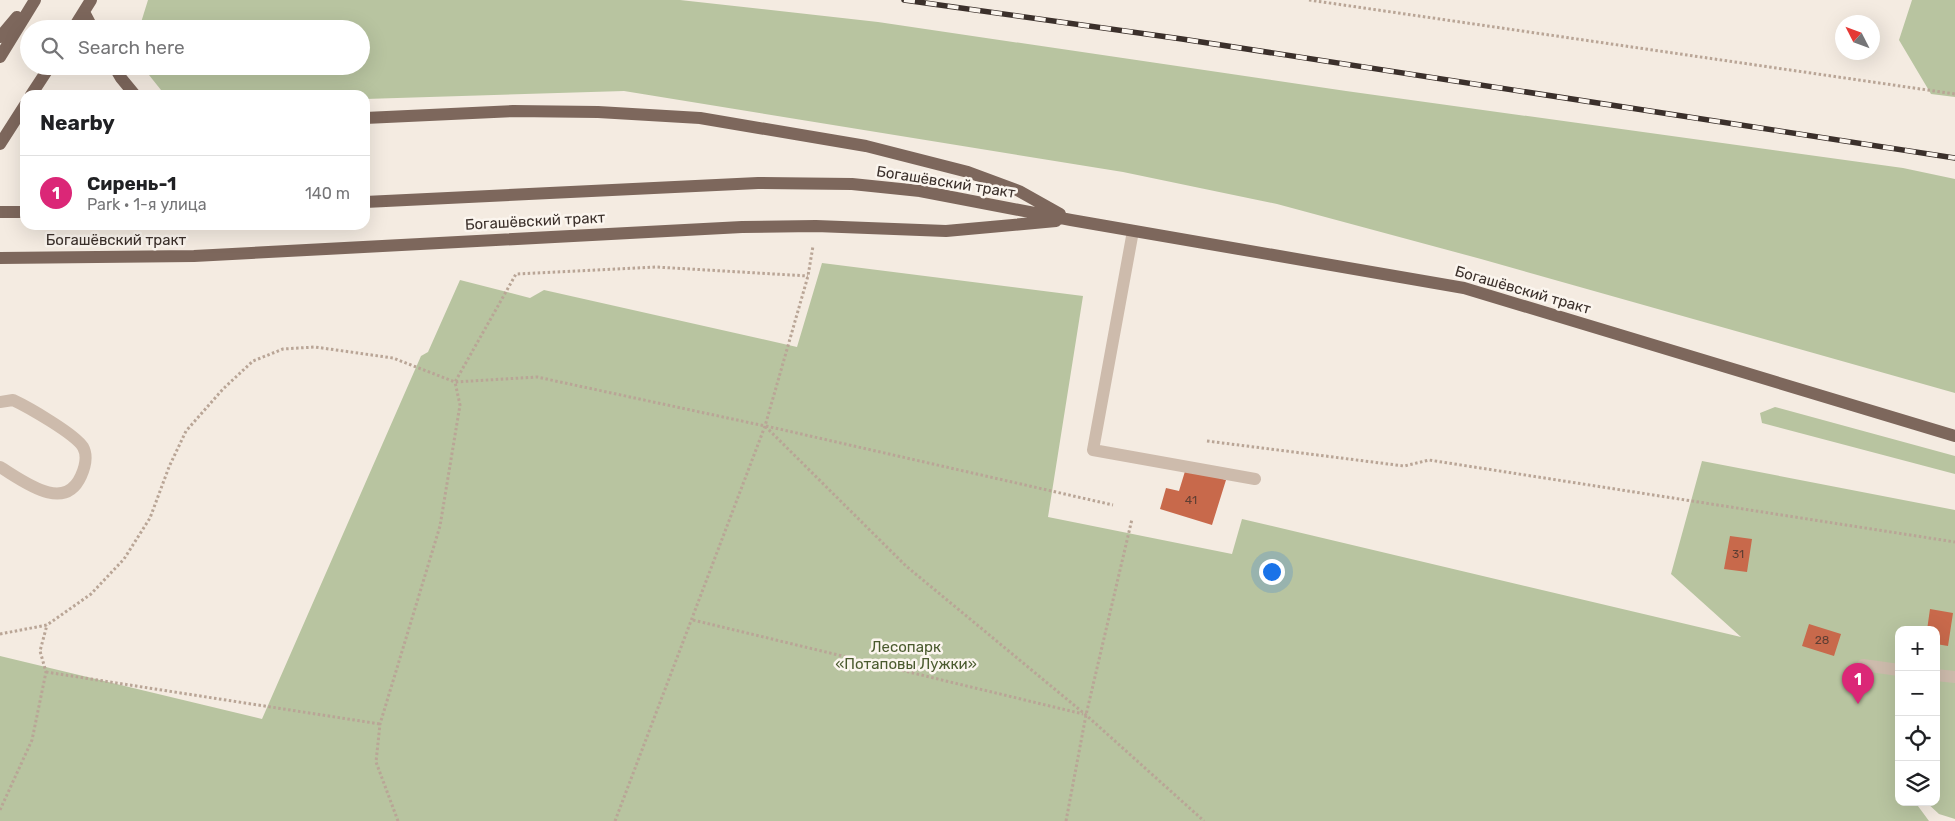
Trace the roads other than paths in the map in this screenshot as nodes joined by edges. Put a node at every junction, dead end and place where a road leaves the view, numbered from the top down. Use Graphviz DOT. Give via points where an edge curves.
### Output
graph roads {
  1 [pos="33,0"];
  2 [pos="91,0"];
  3 [pos="84,12"];
  4 [pos="21,20"];
  5 [pos="79,20"];
  6 [pos="88,20"];
  7 [pos="20,22"];
  8 [pos="0,37"];
  9 [pos="0,57"];
  10 [pos="44,75"];
  11 [pos="119,75"];
  12 [pos="34,90"];
  13 [pos="131,90"];
  14 [pos="20,113"];
  15 [pos="370,118"];
  16 [pos="0,144"];
  17 [pos="370,202"];
  18 [pos="0,212"];
  19 [pos="20,212"];
  20 [pos="1071,220"];
  21 [pos="1133,231"];
  22 [pos="0,258"];
  23 [pos="0,402"];
  24 [pos="1955,436"];
  25 [pos="0,467"];
  26 [pos="1255,479"];
  27 [pos="1863,666"];
  28 [pos="1895,670"];
  29 [pos="1940,675"];
  30 [pos="1955,677"];
  1 -- 4 [label="main road"];
  1 -- 8 [label="main road"];
  2 -- 3 [label="main road"];
  3 -- 5 [label="main road"];
  3 -- 6 [label="main road"];
  7 -- 9 [label="main road"];
  10 -- 12 [label="main road"];
  11 -- 13 [label="main road"];
  14 -- 16 [label="main road"];
  15 -- 20 [label="main road" via="513,111 700,118 866,146 968,172 1019,191"];
  17 -- 20 [label="main road, Богашёвский тракт" via="758,183 852,184 920,191"];
  18 -- 19 [label="main road"];
  20 -- 21 [label="main road, Богашёвский тракт"];
  20 -- 22 [label="main road, Богашёвский тракт" via="946,231 816,226 646,231 203,256"];
  21 -- 24 [label="main road, Богашёвский тракт" via="1464,288"];
  21 -- 26 [label="street" via="1092,450"];
  23 -- 25 [label="street" via="13,400 66,432 83,447 86,465 74,486 54,495 38,490"];
  27 -- 28 [label="street"];
  29 -- 30 [label="street"];
}
